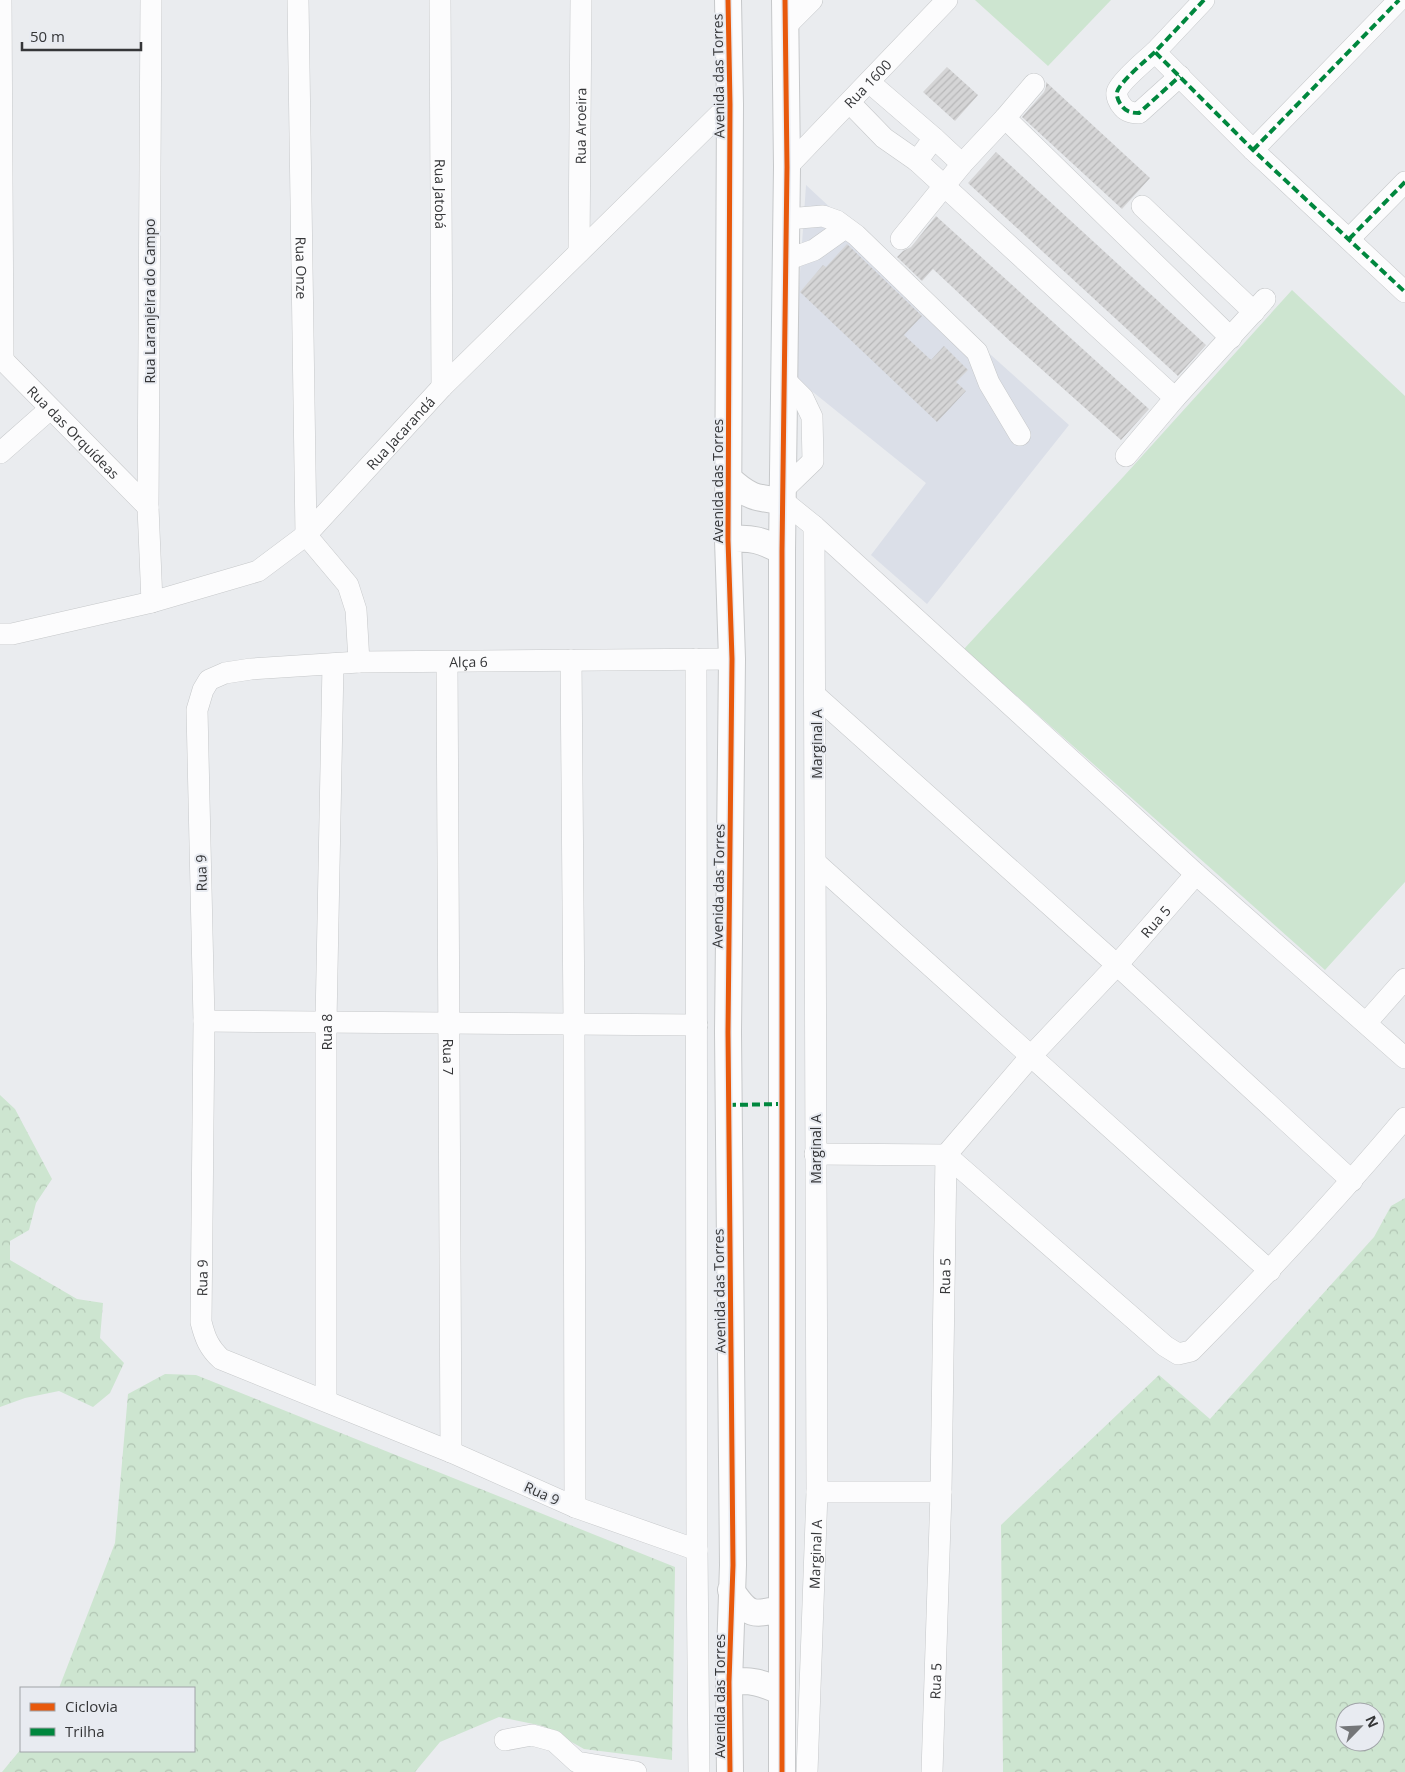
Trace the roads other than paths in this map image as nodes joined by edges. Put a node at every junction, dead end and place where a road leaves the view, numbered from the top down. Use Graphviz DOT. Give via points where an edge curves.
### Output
graph roads {
  1 [pos="1,0"];
  2 [pos="151,0"];
  3 [pos="298,0"];
  4 [pos="440,0"];
  5 [pos="581,0"];
  6 [pos="728,0"];
  7 [pos="785,0"];
  8 [pos="812,0"];
  9 [pos="947,0"];
  10 [pos="1204,0"];
  11 [pos="1399,0"];
  12 [pos="785,27"];
  13 [pos="1155,52"];
  14 [pos="1180,76"];
  15 [pos="869,82"];
  16 [pos="1034,84"];
  17 [pos="850,103"];
  18 [pos="730,104"];
  19 [pos="1005,118"];
  20 [pos="934,138"];
  21 [pos="1254,150"];
  22 [pos="917,161"];
  23 [pos="962,164"];
  24 [pos="787,167"];
  25 [pos="1405,182"];
  26 [pos="944,186"];
  27 [pos="1142,206"];
  28 [pos="787,219"];
  29 [pos="845,228"];
  30 [pos="900,239"];
  31 [pos="1349,240"];
  32 [pos="579,252"];
  33 [pos="786,260"];
  34 [pos="1405,292"];
  35 [pos="1231,338"];
  36 [pos="2,359"];
  37 [pos="442,387"];
  38 [pos="1175,398"];
  39 [pos="50,409"];
  40 [pos="1020,435"];
  41 [pos="0,453"];
  42 [pos="1126,456"];
  43 [pos="728,478"];
  44 [pos="784,495"];
  45 [pos="148,507"];
  46 [pos="814,526"];
  47 [pos="306,535"];
  48 [pos="728,540"];
  49 [pos="782,551"];
  50 [pos="152,602"];
  51 [pos="0,634"];
  52 [pos="696,658"];
  53 [pos="732,659"];
  54 [pos="571,660"];
  55 [pos="360,662"];
  56 [pos="446,662"];
  57 [pos="333,664"];
  58 [pos="208,680"];
  59 [pos="816,695"];
  60 [pos="816,863"];
  61 [pos="1196,874"];
  62 [pos="1117,965"];
  63 [pos="1405,979"];
  64 [pos="204,1021"];
  65 [pos="326,1022"];
  66 [pos="448,1023"];
  67 [pos="574,1024"];
  68 [pos="1366,1024"];
  69 [pos="697,1025"];
  70 [pos="1031,1056"];
  71 [pos="1405,1058"];
  72 [pos="1405,1118"];
  73 [pos="815,1154"];
  74 [pos="946,1155"];
  75 [pos="1352,1181"];
  76 [pos="1270,1271"];
  77 [pos="326,1400"];
  78 [pos="451,1452"];
  79 [pos="817,1492"];
  80 [pos="941,1492"];
  81 [pos="574,1507"];
  82 [pos="697,1550"];
  83 [pos="731,1590"];
  84 [pos="782,1608"];
  85 [pos="729,1682"];
  86 [pos="782,1692"];
  87 [pos="505,1740"];
  88 [pos="636,1772"];
  89 [pos="699,1772"];
  90 [pos="730,1772"];
  91 [pos="782,1772"];
  92 [pos="807,1772"];
  93 [pos="932,1772"];
  1 -- 36 [label="street"];
  2 -- 45 [label="street, Rua Laranjeira do Campo"];
  3 -- 47 [label="street, Rua Onze"];
  4 -- 37 [label="street, Rua Jatobá"];
  5 -- 32 [label="street, Rua Aroeira"];
  6 -- 18 [label="main road, Avenida das Torres"];
  7 -- 12 [label="main road"];
  8 -- 12 [label="street"];
  9 -- 15 [label="street, Rua 1600"];
  10 -- 13 [label="street"];
  11 -- 21 [label="street"];
  12 -- 24 [label="main road"];
  13 -- 14 [label="street"];
  13 -- 14 [label="street" via="1117,92 1123,109 1139,113"];
  14 -- 21 [label="street"];
  15 -- 17 [label="street, Rua 1600"];
  15 -- 20 [label="street"];
  16 -- 19 [label="street"];
  17 -- 22 [label="street" via="884,138"];
  17 -- 24 [label="street, Rua 1600"];
  18 -- 32 [label="street, Rua Jacarandá"];
  18 -- 43 [label="main road, Avenida das Torres"];
  19 -- 23 [label="street"];
  19 -- 35 [label="street"];
  20 -- 22 [label="street"];
  20 -- 23 [label="street"];
  21 -- 31 [label="street"];
  22 -- 26 [label="street"];
  23 -- 26 [label="street"];
  24 -- 28 [label="main road"];
  25 -- 31 [label="street"];
  26 -- 30 [label="street"];
  26 -- 38 [label="street"];
  27 -- 35 [label="street" via="1260,306"];
  28 -- 29 [label="street" via="823,216"];
  28 -- 33 [label="main road"];
  29 -- 33 [label="street" via="814,250"];
  29 -- 40 [label="street" via="977,352 989,383"];
  31 -- 34 [label="street"];
  32 -- 37 [label="street, Rua Jacarandá"];
  33 -- 44 [label="main road"];
  35 -- 38 [label="street"];
  36 -- 39 [label="street, Rua das Orquídeas"];
  37 -- 47 [label="street, Rua Jacarandá"];
  38 -- 42 [label="street"];
  39 -- 41 [label="street"];
  39 -- 45 [label="street, Rua das Orquídeas"];
  43 -- 44 [label="main road" via="755,498"];
  43 -- 48 [label="main road, Avenida das Torres"];
  44 -- 46 [label="street"];
  44 -- 49 [label="main road"];
  45 -- 50 [label="street, Rua Laranjeira do Campo"];
  46 -- 59 [label="street, Marginal A"];
  46 -- 61 [label="street"];
  47 -- 50 [label="street, Rua Jacarandá" via="258,571"];
  47 -- 55 [label="street" via="348,585 356,610"];
  48 -- 49 [label="main road" via="761,540"];
  48 -- 53 [label="main road, Avenida das Torres"];
  49 -- 84 [label="main road"];
  50 -- 51 [label="street, Rua Jacarandá"];
  52 -- 53 [label="street, Alça 6"];
  52 -- 54 [label="street, Alça 6"];
  52 -- 69 [label="street"];
  53 -- 83 [label="main road, Avenida das Torres" via="728,1032"];
  54 -- 56 [label="street, Alça 6"];
  54 -- 67 [label="street"];
  55 -- 56 [label="street, Alça 6"];
  55 -- 57 [label="street, Alça 6"];
  56 -- 66 [label="street, Rua 7"];
  57 -- 58 [label="street, Alça 6" via="238,670"];
  57 -- 65 [label="street, Rua 8"];
  58 -- 64 [label="street, Rua 9" via="197,710"];
  59 -- 60 [label="street, Marginal A"];
  59 -- 62 [label="street"];
  60 -- 70 [label="street"];
  60 -- 73 [label="street, Marginal A"];
  61 -- 62 [label="street, Rua 5"];
  61 -- 68 [label="street"];
  62 -- 70 [label="street, Rua 5"];
  62 -- 75 [label="street"];
  63 -- 68 [label="street"];
  64 -- 65 [label="street"];
  64 -- 77 [label="street, Rua 9" via="200,1322 205,1339 221,1359"];
  65 -- 66 [label="street"];
  65 -- 77 [label="street, Rua 8"];
  66 -- 67 [label="street"];
  66 -- 78 [label="street, Rua 7"];
  67 -- 69 [label="street"];
  67 -- 81 [label="street"];
  68 -- 71 [label="street"];
  69 -- 82 [label="street"];
  70 -- 74 [label="street, Rua 5"];
  70 -- 76 [label="street"];
  72 -- 75 [label="street"];
  73 -- 74 [label="street"];
  73 -- 79 [label="street, Marginal A"];
  74 -- 76 [label="street" via="1178,1354 1191,1351"];
  74 -- 80 [label="street, Rua 5"];
  75 -- 76 [label="street"];
  77 -- 78 [label="street, Rua 9"];
  78 -- 81 [label="street, Rua 9"];
  79 -- 80 [label="street"];
  79 -- 92 [label="street, Marginal A"];
  80 -- 93 [label="street, Rua 5"];
  81 -- 82 [label="street, Rua 9"];
  82 -- 89 [label="street"];
  83 -- 84 [label="main road" via="749,1612 762,1614"];
  83 -- 85 [label="main road, Avenida das Torres"];
  84 -- 86 [label="main road"];
  85 -- 86 [label="main road" via="758,1682"];
  85 -- 90 [label="main road, Avenida das Torres"];
  86 -- 91 [label="main road"];
  87 -- 88 [label="street" via="532,1735 554,1741 578,1762"];
}
